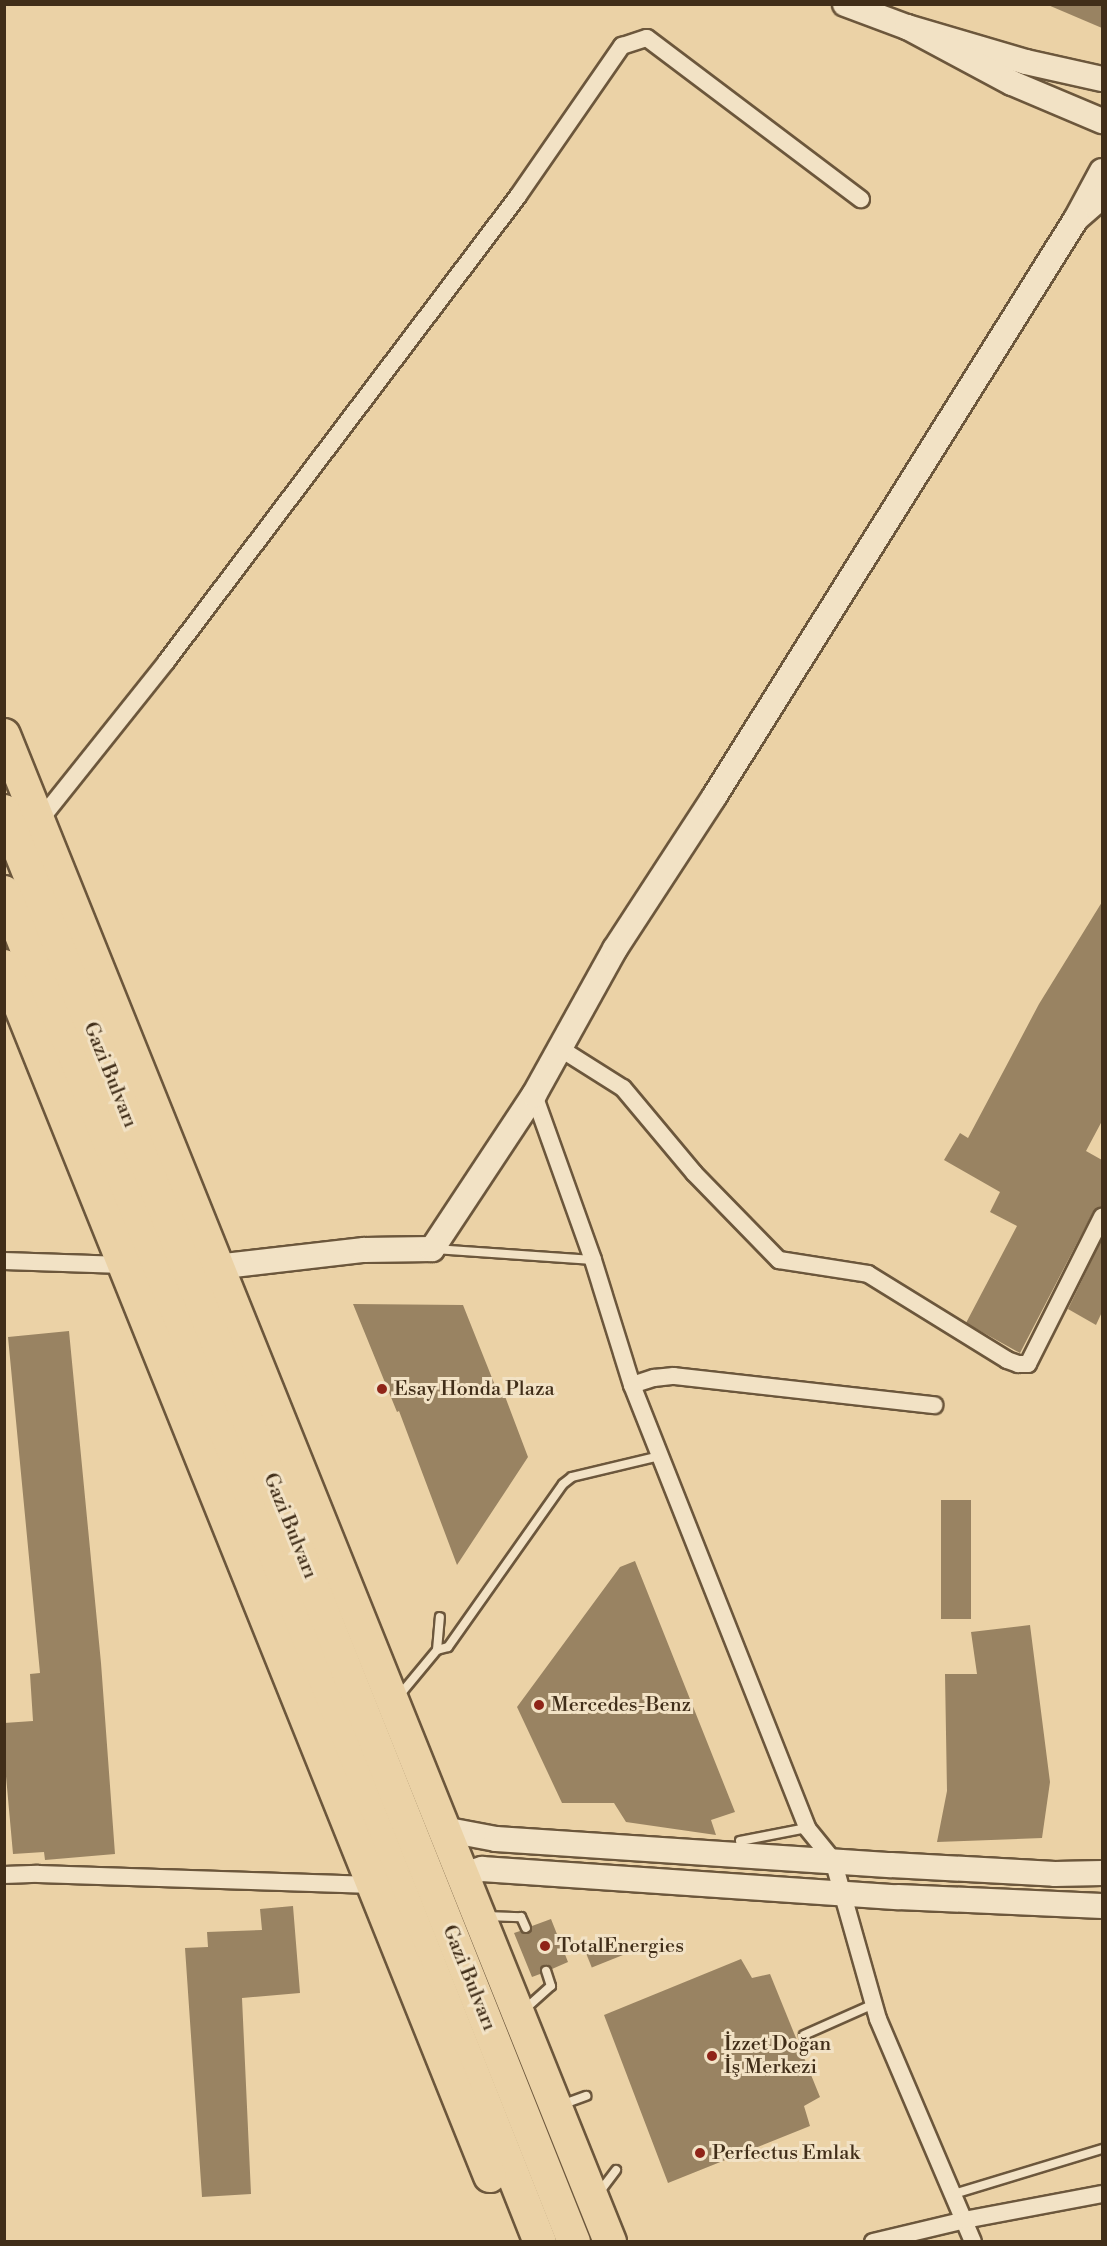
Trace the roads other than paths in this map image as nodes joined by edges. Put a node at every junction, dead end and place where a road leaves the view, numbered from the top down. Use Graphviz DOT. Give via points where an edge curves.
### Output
graph roads {
  1 [pos="845,4"];
  2 [pos="907,27"];
  3 [pos="1102,79"];
  4 [pos="1102,121"];
  5 [pos="1102,171"];
  6 [pos="1102,196"];
  7 [pos="861,199"];
  8 [pos="1076,219"];
  9 [pos="4,735"];
  10 [pos="4,812"];
  11 [pos="40,820"];
  12 [pos="4,892"];
  13 [pos="4,966"];
  14 [pos="561,1049"];
  15 [pos="534,1095"];
  16 [pos="1102,1217"];
  17 [pos="432,1249"];
  18 [pos="136,1260"];
  19 [pos="593,1260"];
  20 [pos="4,1261"];
  21 [pos="216,1267"];
  22 [pos="632,1385"];
  23 [pos="934,1405"];
  24 [pos="660,1456"];
  25 [pos="440,1617"];
  26 [pos="436,1650"];
  27 [pos="392,1704"];
  28 [pos="807,1828"];
  29 [pos="443,1829"];
  30 [pos="740,1841"];
  31 [pos="833,1860"];
  32 [pos="1102,1873"];
  33 [pos="4,1875"];
  34 [pos="463,1875"];
  35 [pos="373,1884"];
  36 [pos="844,1894"];
  37 [pos="1102,1906"];
  38 [pos="479,1915"];
  39 [pos="526,1928"];
  40 [pos="546,1971"];
  41 [pos="874,2004"];
  42 [pos="519,2014"];
  43 [pos="804,2035"];
  44 [pos="586,2096"];
  45 [pos="556,2107"];
  46 [pos="1102,2149"];
  47 [pos="616,2170"];
  48 [pos="954,2194"];
  49 [pos="1102,2194"];
  50 [pos="593,2200"];
  51 [pos="965,2220"];
  52 [pos="517,2241"];
  53 [pos="540,2241"];
  54 [pos="574,2241"];
  55 [pos="610,2241"];
  56 [pos="873,2241"];
  57 [pos="973,2241"];
  1 -- 2 [label="street"];
  2 -- 3 [label="street" via="1026,62"];
  2 -- 4 [label="street" via="1012,83"];
  5 -- 8 [label="street"];
  6 -- 8 [label="street"];
  7 -- 11 [label="street" via="647,38 622,46 511,205 166,662"];
  8 -- 14 [label="street" via="615,949"];
  9 -- 11 [label="highway"];
  10 -- 54 [label="highway, Gazi Bulvarı"];
  11 -- 21 [label="highway"];
  12 -- 18 [label="highway, Gazi Bulvarı"];
  13 -- 18 [label="highway"];
  14 -- 15 [label="street"];
  14 -- 16 [label="street" via="623,1088 694,1173 779,1260 868,1274 1018,1364 1028,1364"];
  15 -- 17 [label="street"];
  15 -- 19 [label="street"];
  17 -- 19 [label="lane"];
  17 -- 21 [label="street" via="364,1250"];
  18 -- 20 [label="street"];
  18 -- 35 [label="highway"];
  18 -- 53 [label="highway, Gazi Bulvarı"];
  19 -- 22 [label="street"];
  21 -- 27 [label="highway"];
  22 -- 23 [label="street" via="674,1376"];
  22 -- 24 [label="street"];
  24 -- 26 [label="lane" via="572,1477 562,1484 448,1647"];
  24 -- 28 [label="street"];
  25 -- 26 [label="lane"];
  26 -- 27 [label="lane"];
  27 -- 29 [label="highway"];
  28 -- 30 [label="lane"];
  28 -- 31 [label="street"];
  29 -- 31 [label="street" via="496,1839"];
  29 -- 34 [label="highway"];
  31 -- 32 [label="street" via="1055,1874"];
  31 -- 36 [label="street"];
  33 -- 35 [label="street"];
  34 -- 36 [label="street" via="482,1869"];
  34 -- 38 [label="highway"];
  35 -- 52 [label="highway"];
  36 -- 37 [label="street"];
  36 -- 41 [label="street"];
  38 -- 39 [label="lane" via="520,1917"];
  38 -- 42 [label="highway"];
  40 -- 42 [label="lane" via="551,1986"];
  41 -- 43 [label="lane"];
  41 -- 48 [label="street"];
  42 -- 45 [label="highway"];
  44 -- 45 [label="lane"];
  45 -- 50 [label="highway"];
  46 -- 48 [label="lane"];
  47 -- 50 [label="lane"];
  48 -- 51 [label="street"];
  49 -- 51 [label="street"];
  50 -- 55 [label="highway"];
  51 -- 56 [label="street"];
  51 -- 57 [label="street"];
}
